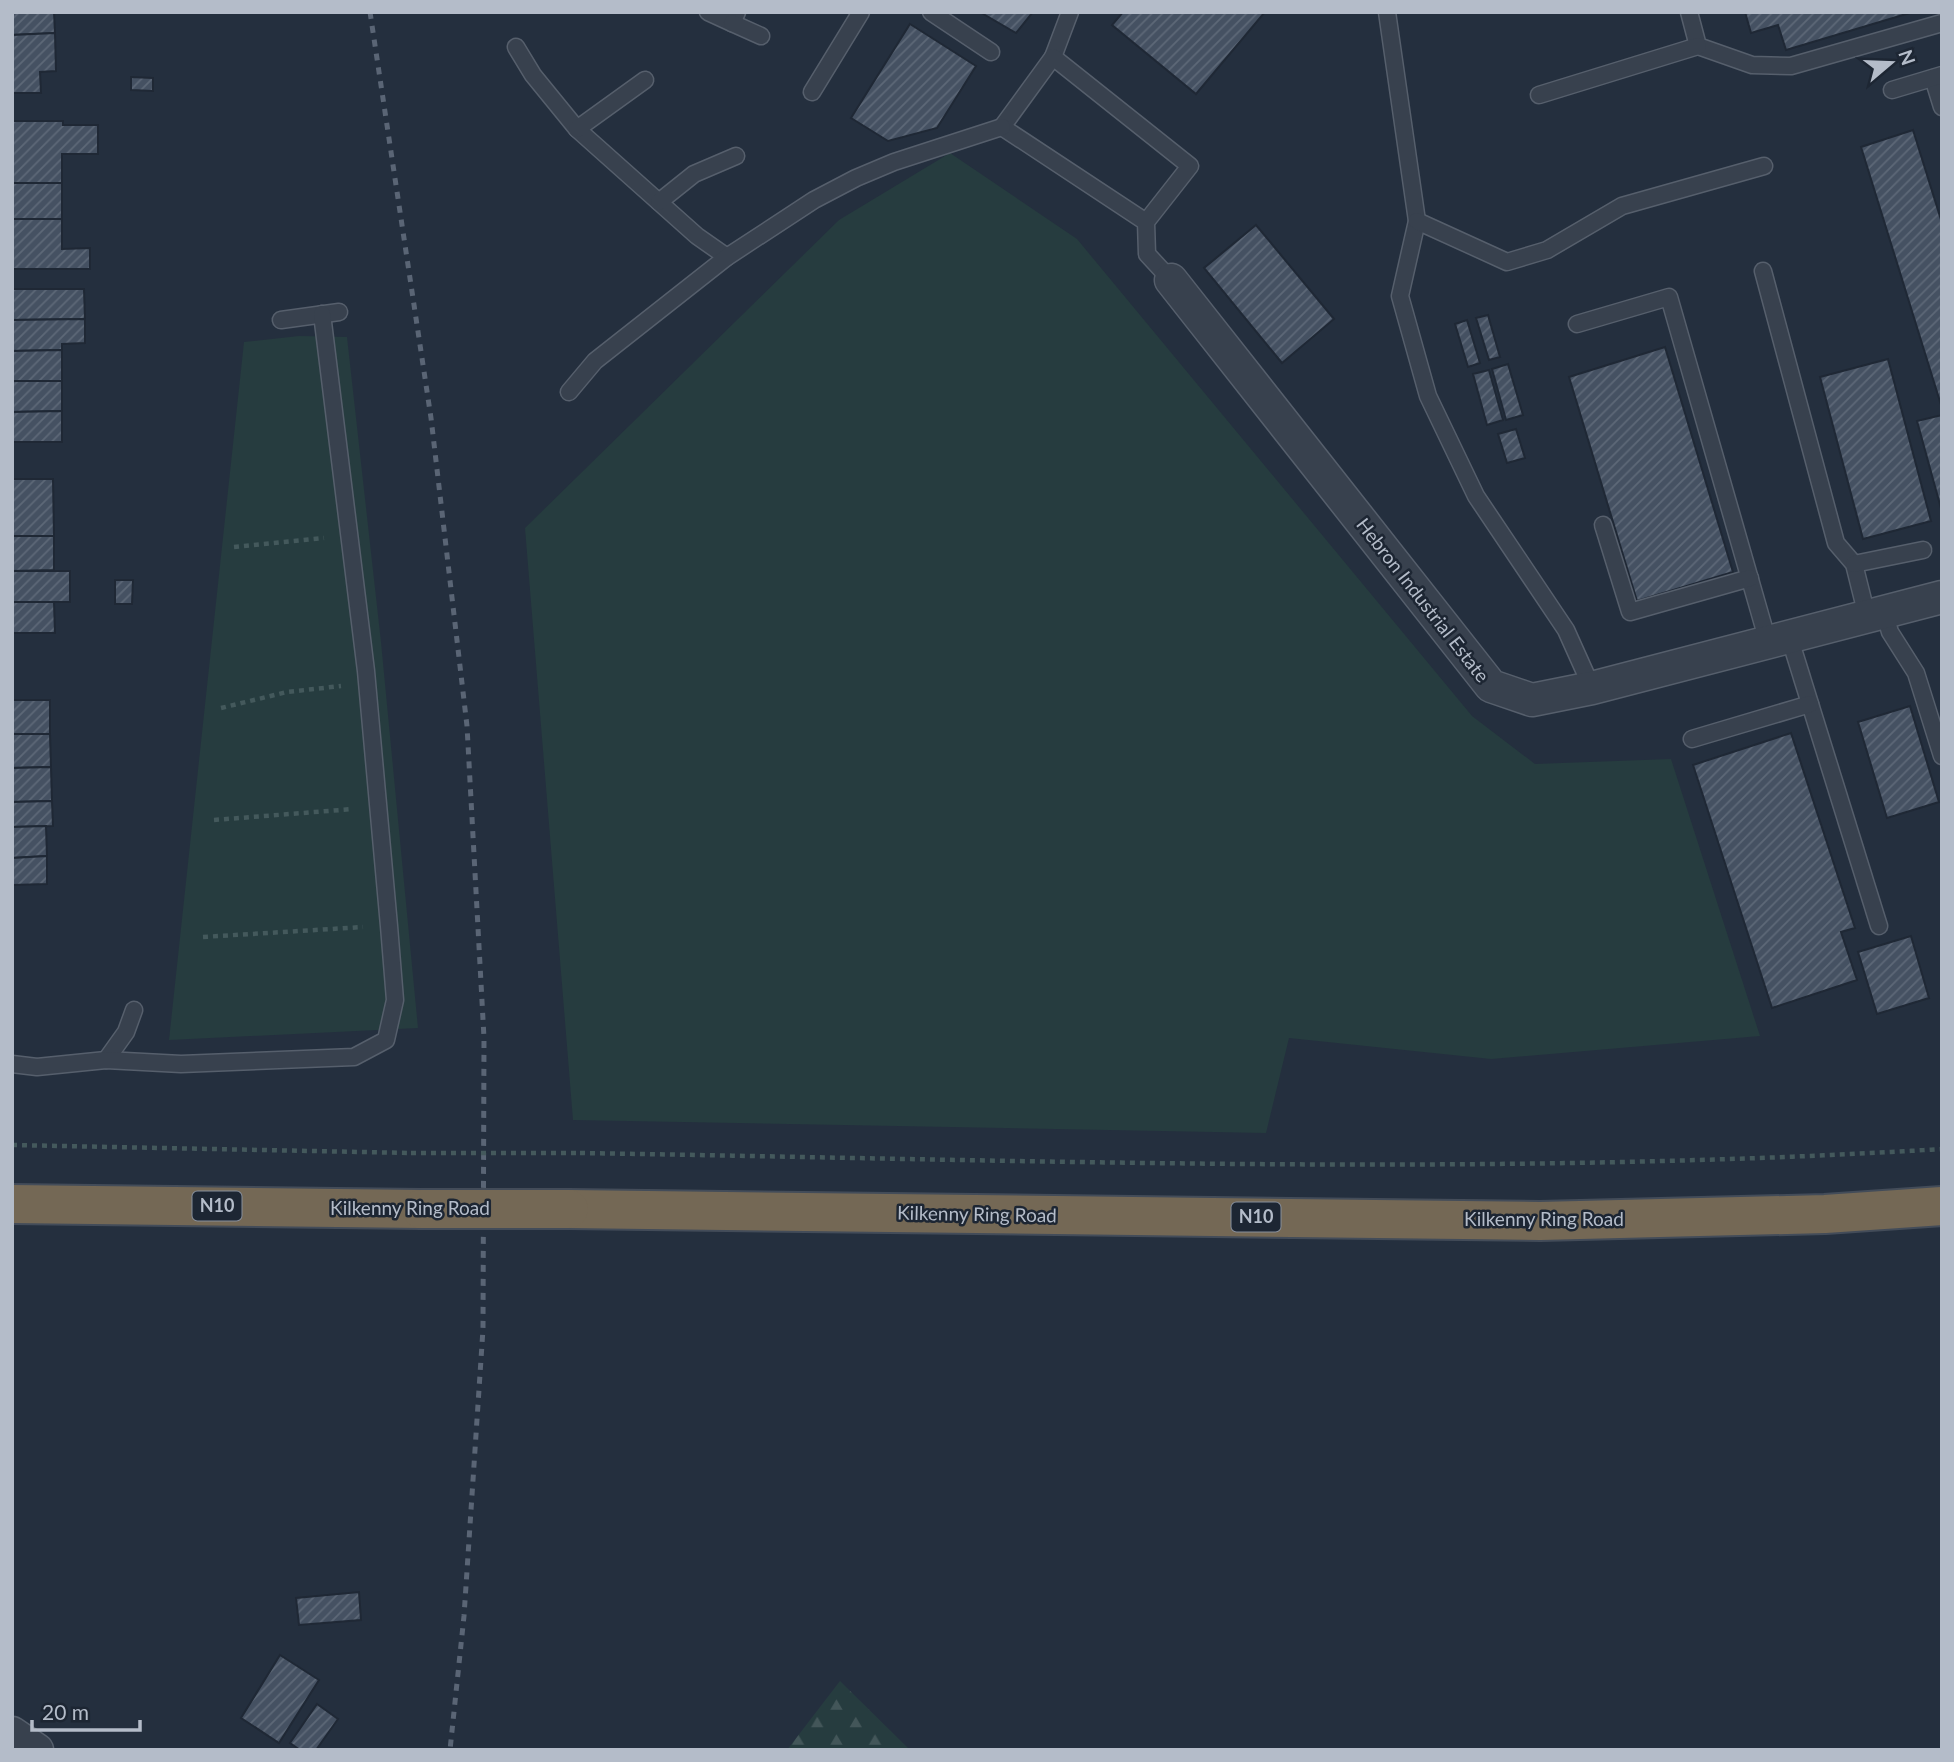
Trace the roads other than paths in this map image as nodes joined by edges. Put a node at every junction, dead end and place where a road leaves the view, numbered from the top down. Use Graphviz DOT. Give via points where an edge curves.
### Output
graph roads {
  1 [pos="708,12"];
  2 [pos="861,12"];
  3 [pos="931,12"];
  4 [pos="1070,12"];
  5 [pos="1387,12"];
  6 [pos="1689,12"];
  7 [pos="735,18"];
  8 [pos="1942,23"];
  9 [pos="761,36"];
  10 [pos="1698,46"];
  11 [pos="516,47"];
  12 [pos="990,52"];
  13 [pos="1053,57"];
  14 [pos="1937,76"];
  15 [pos="645,80"];
  16 [pos="1892,90"];
  17 [pos="812,92"];
  18 [pos="1539,95"];
  19 [pos="1942,107"];
  20 [pos="1002,127"];
  21 [pos="578,130"];
  22 [pos="736,156"];
  23 [pos="1764,166"];
  24 [pos="659,202"];
  25 [pos="1417,221"];
  26 [pos="1146,222"];
  27 [pos="727,257"];
  28 [pos="1763,271"];
  29 [pos="1171,281"];
  30 [pos="339,312"];
  31 [pos="321,314"];
  32 [pos="281,320"];
  33 [pos="1577,324"];
  34 [pos="569,392"];
  35 [pos="1603,525"];
  36 [pos="1923,550"];
  37 [pos="1854,564"];
  38 [pos="1750,578"];
  39 [pos="1942,597"];
  40 [pos="1876,614"];
  41 [pos="1779,639"];
  42 [pos="1592,688"];
  43 [pos="1810,704"];
  44 [pos="1692,739"];
  45 [pos="1942,756"];
  46 [pos="1879,926"];
  47 [pos="134,1010"];
  48 [pos="106,1060"];
  49 [pos="12,1064"];
  50 [pos="12,1204"];
  51 [pos="1942,1206"];
  52 [pos="12,1732"];
  53 [pos="37,1750"];
  1 -- 7 [label="lane"];
  2 -- 17 [label="lane"];
  3 -- 12 [label="lane"];
  4 -- 13 [label="lane"];
  5 -- 25 [label="lane"];
  6 -- 10 [label="lane"];
  7 -- 9 [label="lane"];
  8 -- 10 [label="lane" via="1791,66 1752,65"];
  10 -- 18 [label="lane"];
  11 -- 21 [label="lane"];
  13 -- 20 [label="lane"];
  13 -- 26 [label="lane" via="1190,166"];
  14 -- 16 [label="lane"];
  14 -- 19 [label="lane"];
  15 -- 21 [label="lane"];
  20 -- 26 [label="lane"];
  20 -- 27 [label="lane" via="856,178"];
  21 -- 24 [label="lane"];
  22 -- 24 [label="lane" via="694,174"];
  23 -- 25 [label="lane" via="1622,206 1547,250 1507,262"];
  24 -- 27 [label="lane"];
  25 -- 42 [label="lane" via="1400,296 1428,396 1476,496 1566,630"];
  26 -- 29 [label="lane" via="1147,254"];
  27 -- 34 [label="lane" via="595,361"];
  28 -- 37 [label="lane" via="1836,543"];
  29 -- 42 [label="street, Hebron Industrial Estate" via="1491,686 1532,700"];
  30 -- 31 [label="lane"];
  31 -- 32 [label="lane"];
  31 -- 48 [label="lane" via="366,683 389,926 395,1000 386,1040 354,1057 181,1064"];
  33 -- 38 [label="lane" via="1669,297"];
  35 -- 38 [label="lane" via="1630,612"];
  36 -- 37 [label="lane"];
  37 -- 40 [label="lane"];
  38 -- 41 [label="lane"];
  39 -- 40 [label="street, Hebron Industrial Estate"];
  40 -- 41 [label="street, Hebron Industrial Estate"];
  40 -- 45 [label="lane" via="1916,674"];
  41 -- 42 [label="street, Hebron Industrial Estate"];
  41 -- 43 [label="lane"];
  43 -- 44 [label="lane"];
  43 -- 46 [label="lane"];
  47 -- 48 [label="lane" via="126,1032"];
  48 -- 49 [label="lane" via="37,1067"];
  50 -- 51 [label="highway, Kilkenny Ring Road / N10, bridge" via="1540,1221 1825,1214"];
  52 -- 53 [label="street"];
}
